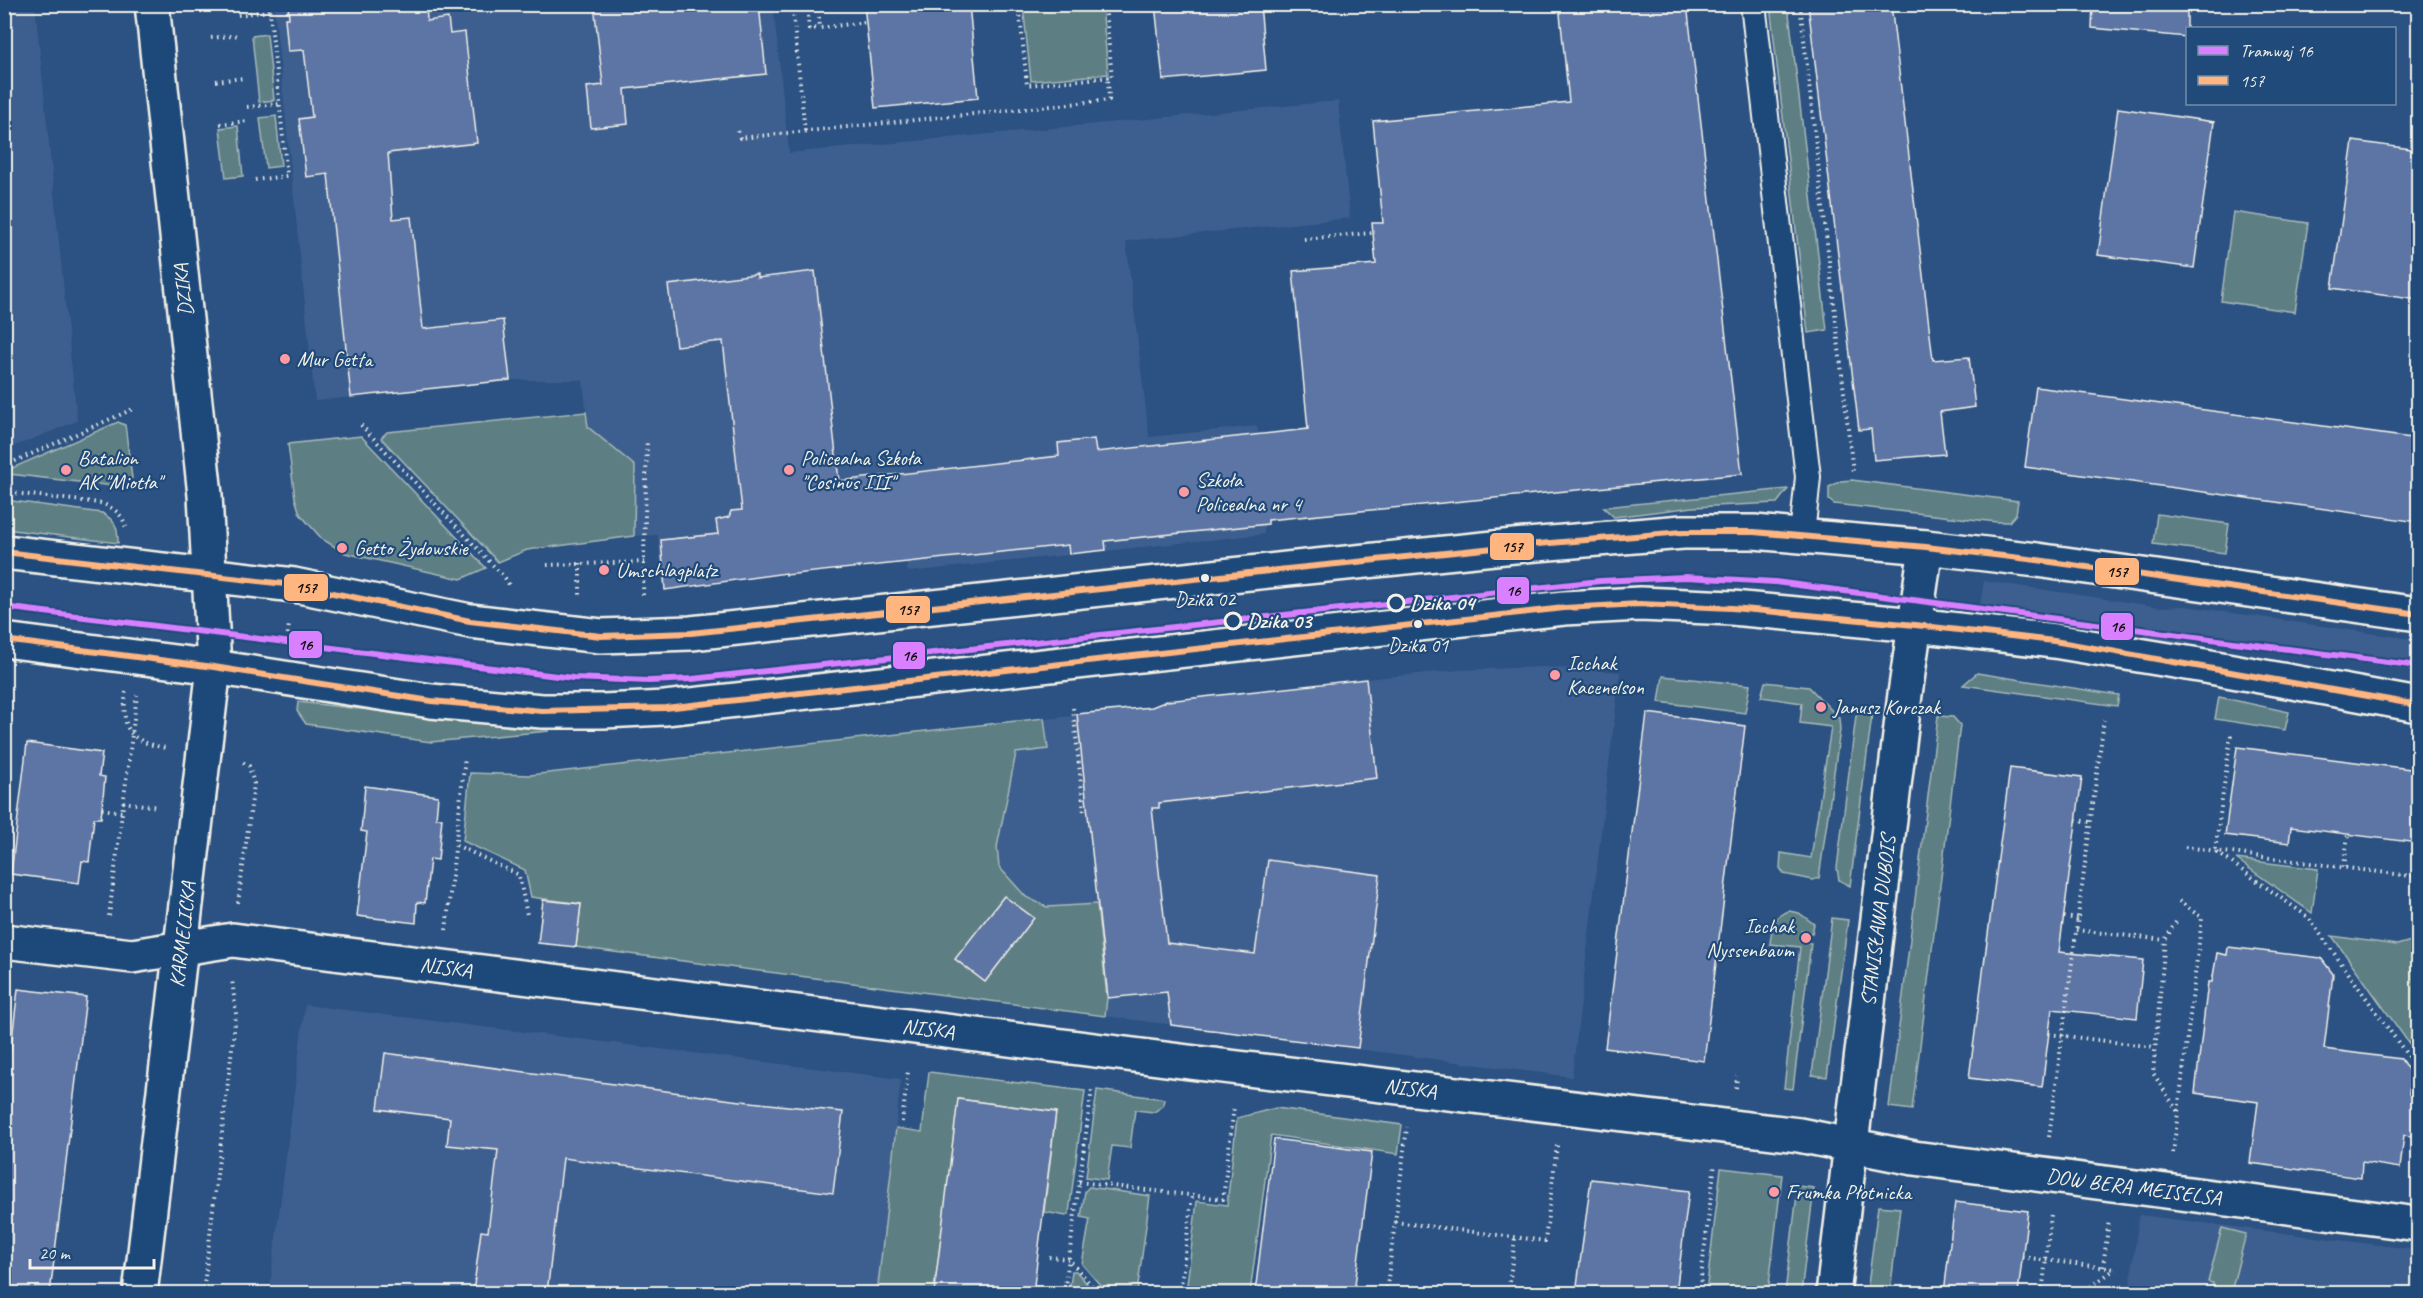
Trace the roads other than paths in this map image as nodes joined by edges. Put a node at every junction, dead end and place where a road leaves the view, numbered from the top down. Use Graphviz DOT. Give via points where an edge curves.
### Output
graph roads {
  1 [pos="152,4"];
  2 [pos="1753,4"];
  3 [pos="1802,535"];
  4 [pos="1926,547"];
  5 [pos="4,552"];
  6 [pos="210,576"];
  7 [pos="2418,614"];
  8 [pos="1915,625"];
  9 [pos="4,640"];
  10 [pos="214,667"];
  11 [pos="2418,705"];
  12 [pos="4,941"];
  13 [pos="181,948"];
  14 [pos="1850,1145"];
  15 [pos="2418,1224"];
  16 [pos="140,1293"];
  17 [pos="1833,1293"];
  1 -- 6 [label="street, DZIKA" via="205,495"];
  2 -- 3 [label="lane" via="1808,477"];
  3 -- 4 [label="street"];
  3 -- 6 [label="street" via="1683,532 1514,546 691,633 601,636 470,621 294,585"];
  4 -- 7 [label="street"];
  4 -- 8 [label="street, STANISŁAWA DUBOIS"];
  5 -- 6 [label="street"];
  6 -- 10 [label="street, KARMELICKA"];
  8 -- 10 [label="street" via="1732,608 1640,604 1564,608 676,707 603,711 542,711 430,701"];
  8 -- 11 [label="street" via="2066,643"];
  8 -- 14 [label="street, STANISŁAWA DUBOIS"];
  9 -- 10 [label="street"];
  10 -- 13 [label="street, KARMELICKA"];
  12 -- 13 [label="street, NISKA" via="132,956"];
  13 -- 14 [label="street, NISKA" via="244,941 1189,1062 1799,1135"];
  13 -- 16 [label="street, KARMELICKA"];
  14 -- 15 [label="street, DOW BERA MEISELSA" via="1914,1158"];
  14 -- 17 [label="street, STANISŁAWA DUBOIS"];
}
